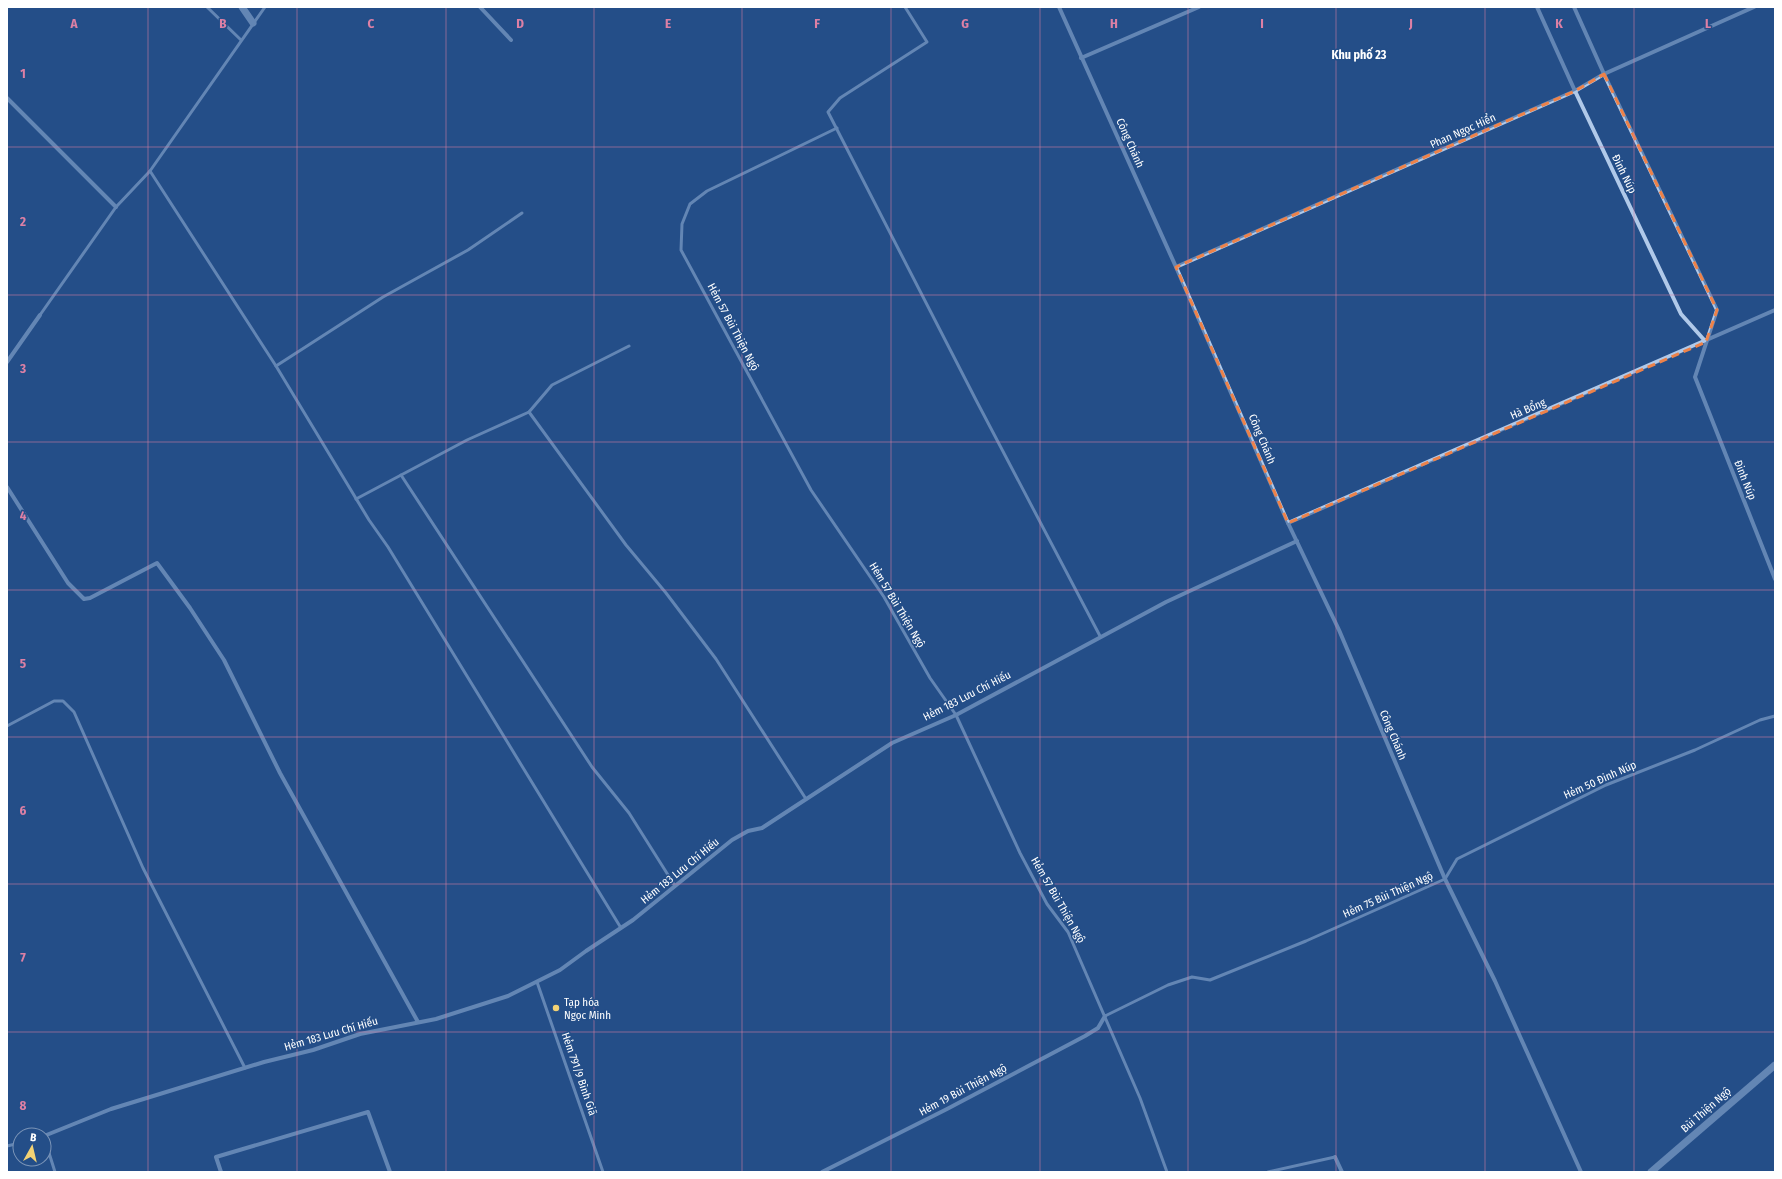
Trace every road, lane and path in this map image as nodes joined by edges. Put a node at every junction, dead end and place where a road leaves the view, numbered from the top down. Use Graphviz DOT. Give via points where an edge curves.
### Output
graph roads {
  1 [pos="207,7"];
  2 [pos="242,7"];
  3 [pos="265,7"];
  4 [pos="480,7"];
  5 [pos="905,7"];
  6 [pos="1059,7"];
  7 [pos="1199,7"];
  8 [pos="1537,7"];
  9 [pos="1574,7"];
  10 [pos="1754,7"];
  11 [pos="253,24"];
  12 [pos="241,40"];
  13 [pos="511,40"];
  14 [pos="1082,58"];
  15 [pos="1604,74"];
  16 [pos="1575,91"];
  17 [pos="7,98"];
  18 [pos="837,128"];
  19 [pos="150,171"];
  20 [pos="116,207"];
  21 [pos="522,213"];
  22 [pos="1176,267"];
  23 [pos="1775,310"];
  24 [pos="40,315"];
  25 [pos="1706,342"];
  26 [pos="629,346"];
  27 [pos="7,362"];
  28 [pos="276,366"];
  29 [pos="529,412"];
  30 [pos="401,475"];
  31 [pos="7,487"];
  32 [pos="356,499"];
  33 [pos="1288,522"];
  34 [pos="1297,541"];
  35 [pos="1775,579"];
  36 [pos="1100,636"];
  37 [pos="956,715"];
  38 [pos="1775,716"];
  39 [pos="7,726"];
  40 [pos="806,799"];
  41 [pos="1445,879"];
  42 [pos="676,887"];
  43 [pos="621,928"];
  44 [pos="537,982"];
  45 [pos="1106,1016"];
  46 [pos="418,1022"];
  47 [pos="1775,1065"];
  48 [pos="245,1068"];
  49 [pos="52,1133"];
  50 [pos="1335,1157"];
  51 [pos="52,1162"];
  52 [pos="55,1172"];
  53 [pos="221,1172"];
  54 [pos="390,1172"];
  55 [pos="603,1172"];
  56 [pos="822,1172"];
  57 [pos="1167,1172"];
  58 [pos="1268,1172"];
  59 [pos="1342,1172"];
  60 [pos="1581,1172"];
  61 [pos="1651,1172"];
  1 -- 12 [label="lane"];
  2 -- 11 [label="street"];
  3 -- 11 [label="lane"];
  4 -- 13 [label="street"];
  5 -- 18 [label="lane" via="926,42 840,98 828,112"];
  6 -- 14 [label="street, Công Chánh"];
  7 -- 14 [label="street"];
  8 -- 16 [label="street, Đinh Núp"];
  9 -- 15 [label="street, Đinh Núp"];
  10 -- 15 [label="street, Phan Ngọc Hiển"];
  11 -- 12 [label="lane"];
  12 -- 19 [label="lane"];
  14 -- 22 [label="street, Công Chánh"];
  15 -- 16 [label="street, Phan Ngọc Hiển"];
  15 -- 25 [label="street, Đinh Núp" via="1717,310"];
  16 -- 22 [label="street, Phan Ngọc Hiển"];
  16 -- 25 [label="street, Đinh Núp" via="1681,314"];
  17 -- 20 [label="street"];
  18 -- 36 [label="lane"];
  18 -- 37 [label="lane, Hẻm 57 Bùi Thiện Ngộ" via="707,191 690,204 682,224 681,250 811,490 884,597 930,678"];
  19 -- 20 [label="lane"];
  19 -- 28 [label="lane"];
  20 -- 24 [label="lane"];
  21 -- 28 [label="lane" via="468,250 383,297"];
  22 -- 33 [label="street, Công Chánh"];
  23 -- 25 [label="street, Hà Bổng"];
  24 -- 27 [label="street"];
  25 -- 33 [label="street, Hà Bổng"];
  25 -- 35 [label="street, Đinh Núp" via="1695,377"];
  26 -- 29 [label="lane" via="552,385"];
  28 -- 32 [label="lane"];
  29 -- 30 [label="lane" via="467,440"];
  29 -- 40 [label="lane" via="626,545 716,659"];
  30 -- 32 [label="lane"];
  30 -- 42 [label="lane" via="592,767 629,813"];
  31 -- 46 [label="street" via="68,583 84,599 157,563 224,660 280,772"];
  32 -- 43 [label="lane" via="523,765"];
  33 -- 34 [label="street, Công Chánh"];
  34 -- 36 [label="street, Hẻm 183 Lưu Chí Hiếu"];
  34 -- 41 [label="street, Công Chánh"];
  36 -- 37 [label="street, Hẻm 183 Lưu Chí Hiếu"];
  37 -- 40 [label="street, Hẻm 183 Lưu Chí Hiếu" via="892,742"];
  37 -- 45 [label="lane, Hẻm 57 Bùi Thiện Ngộ" via="1020,853 1047,904 1068,932"];
  38 -- 41 [label="lane, Hẻm 50 Đinh Núp" via="1606,785 1457,859"];
  39 -- 48 [label="lane" via="54,701 63,701 74,712 143,868"];
  40 -- 42 [label="street, Hẻm 183 Lưu Chí Hiếu" via="762,828 748,831 732,840"];
  41 -- 45 [label="lane, Hẻm 75 Bùi Thiện Ngộ" via="1306,942 1210,980 1192,977 1168,985"];
  41 -- 60 [label="street, Hẻm 75 Bùi Thiện Ngộ" via="1495,981"];
  42 -- 43 [label="street, Hẻm 183 Lưu Chí Hiếu"];
  43 -- 44 [label="street, Hẻm 183 Lưu Chí Hiếu" via="560,970"];
  44 -- 46 [label="street, Hẻm 183 Lưu Chí Hiếu" via="508,996 436,1019"];
  44 -- 55 [label="lane, Hẻm 791/9 Bình Giã"];
  45 -- 56 [label="street, Hẻm 19 Bùi Thiện Ngộ" via="1098,1028 1085,1036"];
  45 -- 57 [label="lane, Hẻm 57 Bùi Thiện Ngộ"];
  46 -- 48 [label="street, Hẻm 183 Lưu Chí Hiếu" via="360,1034 313,1050"];
  47 -- 61 [label="street, Bùi Thiện Ngộ"];
  48 -- 49 [label="street, Hẻm 183 Lưu Chí Hiếu" via="111,1109"];
  50 -- 58 [label="lane"];
  50 -- 59 [label="street"];
  51 -- 52 [label="lane"];
  53 -- 54 [label="street" via="216,1157 368,1112"];
}
